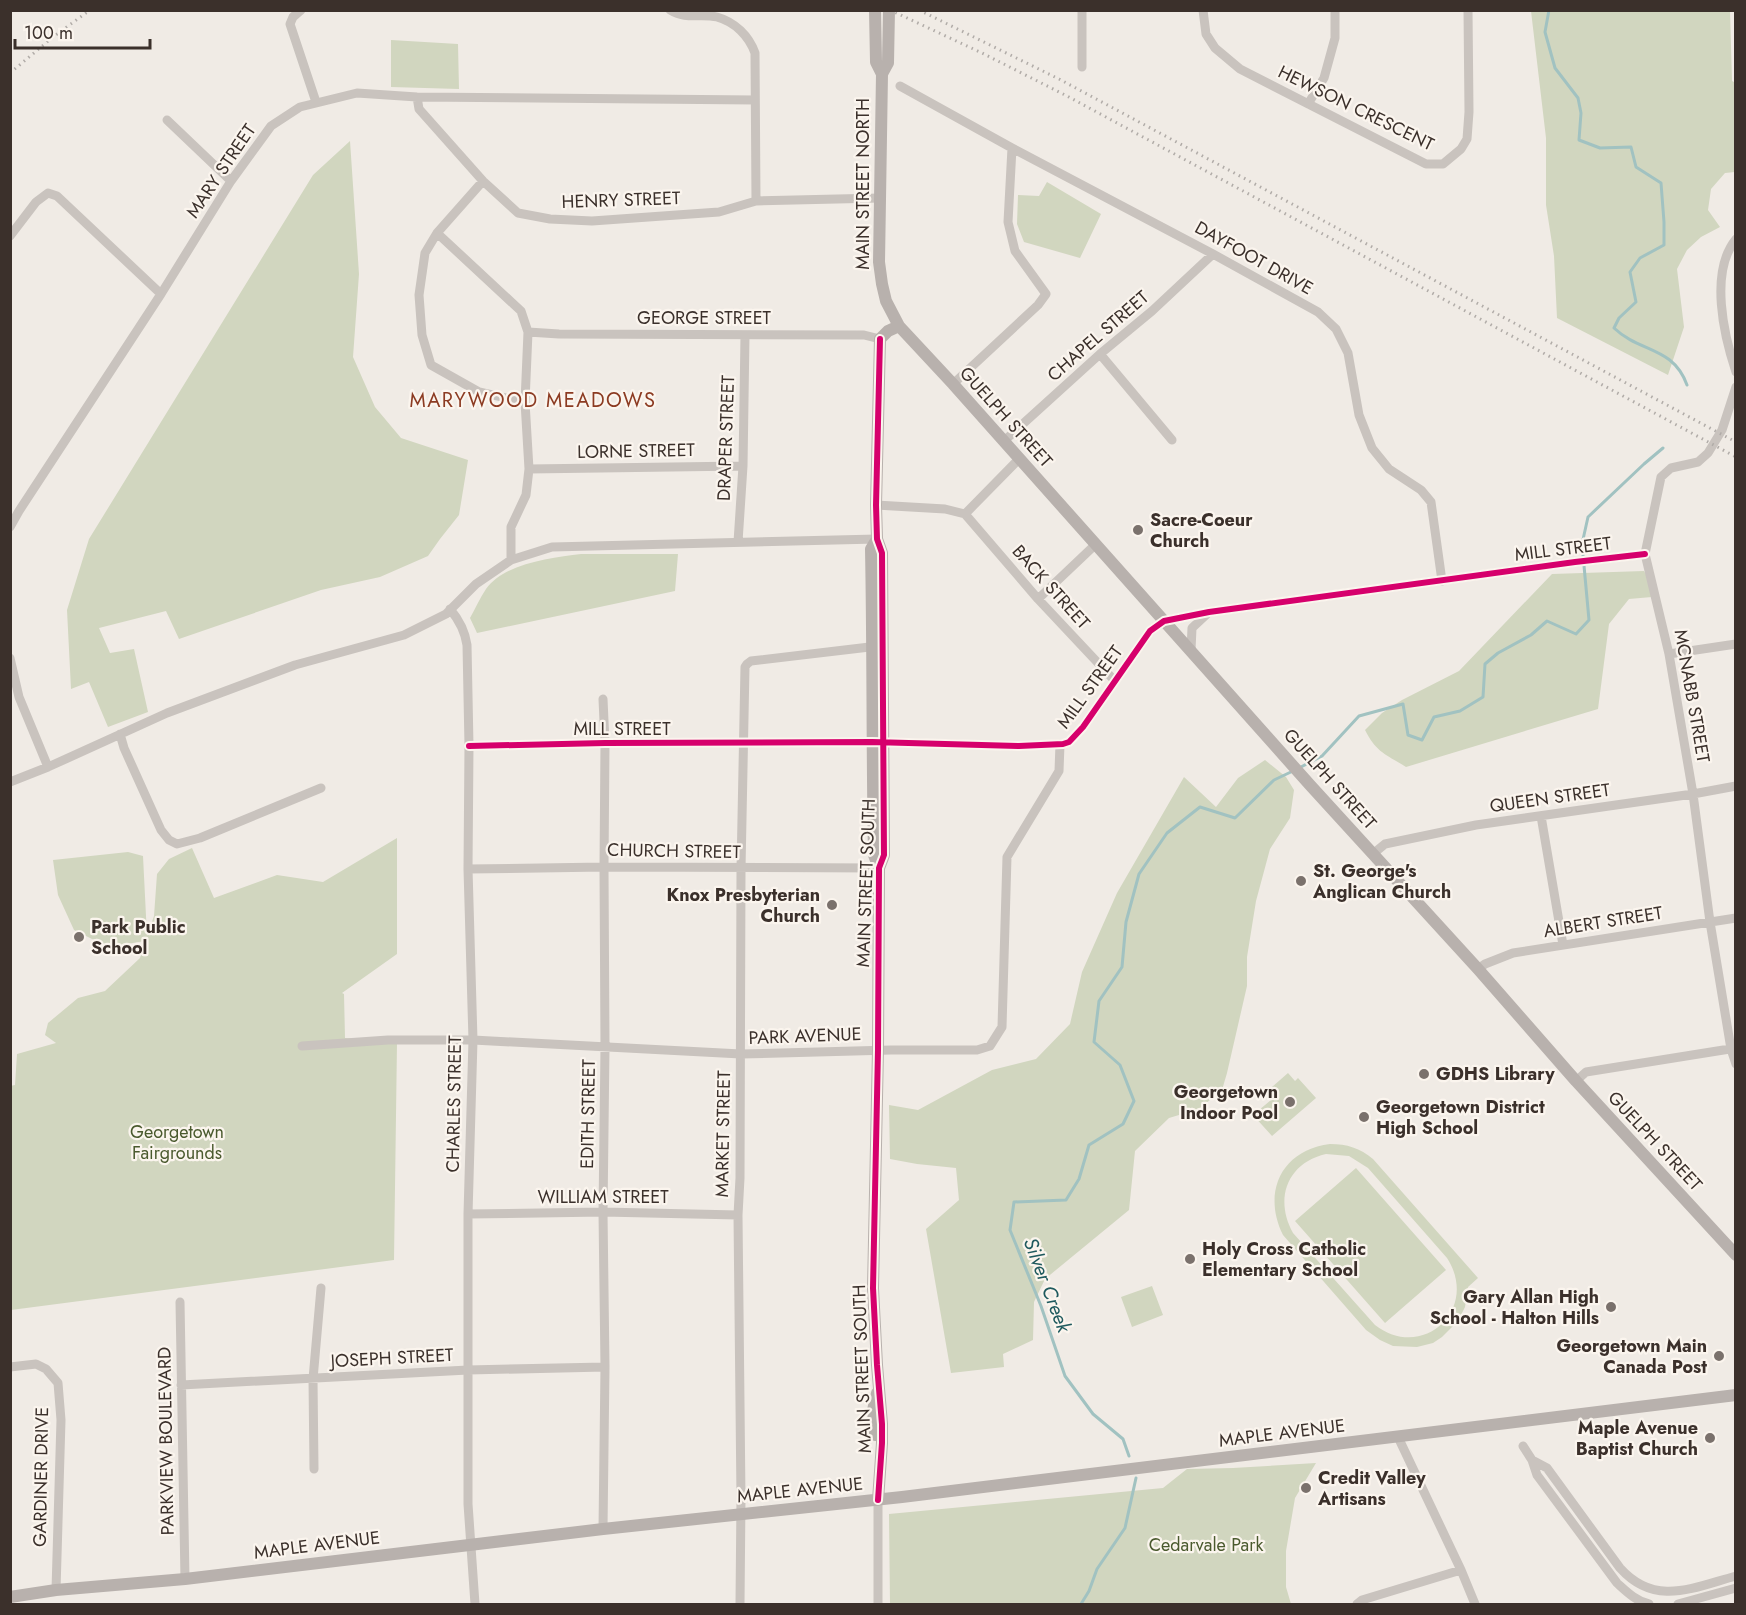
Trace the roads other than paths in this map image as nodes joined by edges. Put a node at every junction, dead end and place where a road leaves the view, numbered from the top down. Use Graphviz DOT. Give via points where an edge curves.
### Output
graph roads {
  1 [pos="301,10"];
  2 [pos="670,10"];
  3 [pos="875,10"];
  4 [pos="889,10"];
  5 [pos="1082,10"];
  6 [pos="1203,10"];
  7 [pos="1335,10"];
  8 [pos="1468,10"];
  9 [pos="1082,67"];
  10 [pos="882,74"];
  11 [pos="900,86"];
  12 [pos="417,97"];
  13 [pos="755,100"];
  14 [pos="316,102"];
  15 [pos="1308,104"];
  16 [pos="167,120"];
  17 [pos="1012,148"];
  18 [pos="231,181"];
  19 [pos="483,181"];
  20 [pos="880,198"];
  21 [pos="756,201"];
  22 [pos="437,233"];
  23 [pos="10,236"];
  24 [pos="1736,239"];
  25 [pos="1213,254"];
  26 [pos="161,294"];
  27 [pos="899,326"];
  28 [pos="528,332"];
  29 [pos="745,335"];
  30 [pos="880,339"];
  31 [pos="1100,354"];
  32 [pos="1736,372"];
  33 [pos="953,384"];
  34 [pos="1736,387"];
  35 [pos="525,402"];
  36 [pos="1172,440"];
  37 [pos="1004,441"];
  38 [pos="1019,459"];
  39 [pos="743,466"];
  40 [pos="529,469"];
  41 [pos="10,503"];
  42 [pos="876,505"];
  43 [pos="19,511"];
  44 [pos="965,514"];
  45 [pos="10,526"];
  46 [pos="877,540"];
  47 [pos="738,542"];
  48 [pos="1096,544"];
  49 [pos="1646,554"];
  50 [pos="511,560"];
  51 [pos="1442,581"];
  52 [pos="1038,599"];
  53 [pos="450,609"];
  54 [pos="1209,612"];
  55 [pos="1164,621"];
  56 [pos="1736,644"];
  57 [pos="878,646"];
  58 [pos="1191,650"];
  59 [pos="1669,654"];
  60 [pos="10,658"];
  61 [pos="1114,680"];
  62 [pos="603,699"];
  63 [pos="120,735"];
  64 [pos="877,742"];
  65 [pos="605,743"];
  66 [pos="744,743"];
  67 [pos="1060,744"];
  68 [pos="469,746"];
  69 [pos="48,766"];
  70 [pos="10,782"];
  71 [pos="1736,786"];
  72 [pos="321,788"];
  73 [pos="1693,794"];
  74 [pos="1541,816"];
  75 [pos="1374,853"];
  76 [pos="604,867"];
  77 [pos="879,868"];
  78 [pos="468,869"];
  79 [pos="741,869"];
  80 [pos="1736,918"];
  81 [pos="1710,922"];
  82 [pos="1563,945"];
  83 [pos="1478,969"];
  84 [pos="473,1040"];
  85 [pos="302,1046"];
  86 [pos="605,1047"];
  87 [pos="1733,1049"];
  88 [pos="878,1050"];
  89 [pos="741,1054"];
  90 [pos="1736,1064"];
  91 [pos="1576,1081"];
  92 [pos="603,1212"];
  93 [pos="468,1214"];
  94 [pos="738,1215"];
  95 [pos="1736,1255"];
  96 [pos="321,1288"];
  97 [pos="180,1302"];
  98 [pos="10,1367"];
  99 [pos="605,1367"];
  100 [pos="468,1370"];
  101 [pos="313,1378"];
  102 [pos="181,1385"];
  103 [pos="1736,1395"];
  104 [pos="1398,1437"];
  105 [pos="1523,1446"];
  106 [pos="1532,1460"];
  107 [pos="314,1469"];
  108 [pos="878,1500"];
  109 [pos="741,1515"];
  110 [pos="603,1529"];
  111 [pos="470,1545"];
  112 [pos="1609,1553"];
  113 [pos="1599,1559"];
  114 [pos="1461,1570"];
  115 [pos="1736,1576"];
  116 [pos="185,1579"];
  117 [pos="1713,1582"];
  118 [pos="1736,1588"];
  119 [pos="56,1590"];
  120 [pos="1716,1594"];
  121 [pos="10,1597"];
  122 [pos="475,1605"];
  123 [pos="740,1605"];
  124 [pos="878,1605"];
  125 [pos="1357,1605"];
  126 [pos="1475,1605"];
  127 [pos="1649,1605"];
  128 [pos="1678,1605"];
  1 -- 14 [label="street" via="290,24"];
  2 -- 13 [label="street" via="678,15 717,17 735,26 751,41 755,52"];
  3 -- 10 [label="main road, MAIN STREET NORTH" via="876,62"];
  4 -- 10 [label="main road, MAIN STREET NORTH" via="888,63"];
  5 -- 9 [label="street"];
  6 -- 15 [label="street, HEWSON CRESCENT" via="1206,34 1215,48 1240,69"];
  7 -- 15 [label="street" via="1335,38 1324,78"];
  8 -- 15 [label="street, HEWSON CRESCENT" via="1467,140 1443,164 1426,164"];
  10 -- 20 [label="main road, MAIN STREET NORTH"];
  11 -- 17 [label="street, DAYFOOT DRIVE"];
  12 -- 13 [label="street, MARY STREET"];
  12 -- 14 [label="street, MARY STREET" via="357,93"];
  12 -- 19 [label="street, HENRY STREET" via="419,109"];
  13 -- 21 [label="street"];
  14 -- 18 [label="street, MARY STREET" via="300,107 271,126"];
  16 -- 18 [label="street"];
  17 -- 25 [label="street, DAYFOOT DRIVE"];
  17 -- 33 [label="street" via="1008,222 1016,250 1046,294"];
  18 -- 26 [label="street, MARY STREET"];
  19 -- 21 [label="street, HENRY STREET" via="518,213 550,219 592,221 719,212"];
  19 -- 22 [label="street"];
  20 -- 21 [label="street, HENRY STREET"];
  20 -- 27 [label="main road, MAIN STREET NORTH" via="882,284"];
  22 -- 28 [label="street" via="521,311"];
  22 -- 35 [label="street" via="425,253 419,295 422,335 431,365 479,392"];
  23 -- 26 [label="street" via="36,202 48,193 57,196"];
  24 -- 32 [label="street" via="1726,256 1721,294 1722,320"];
  25 -- 31 [label="street, CHAPEL STREET"];
  25 -- 51 [label="street, DAYFOOT DRIVE" via="1318,312 1336,329 1348,353 1359,416 1372,448 1389,470 1421,490 1431,502"];
  26 -- 43 [label="street, MARY STREET"];
  27 -- 30 [label="main road"];
  27 -- 33 [label="main road, GUELPH STREET"];
  28 -- 29 [label="street, GEORGE STREET"];
  28 -- 35 [label="street"];
  29 -- 30 [label="street, GEORGE STREET" via="864,335"];
  29 -- 39 [label="street, DRAPER STREET"];
  30 -- 42 [label="main road, MAIN STREET SOUTH"];
  31 -- 36 [label="street"];
  31 -- 37 [label="street, CHAPEL STREET"];
  33 -- 37 [label="main road, GUELPH STREET"];
  34 -- 49 [label="street, MCNABB STREET" via="1722,430 1708,453 1698,462 1671,468 1661,477"];
  35 -- 40 [label="street"];
  37 -- 38 [label="main road, GUELPH STREET"];
  38 -- 44 [label="street"];
  38 -- 48 [label="main road, GUELPH STREET"];
  39 -- 40 [label="street, LORNE STREET"];
  39 -- 47 [label="street, DRAPER STREET"];
  40 -- 50 [label="street" via="526,495 511,527"];
  41 -- 43 [label="street"];
  42 -- 44 [label="street"];
  42 -- 46 [label="main road, MAIN STREET SOUTH"];
  43 -- 45 [label="street, MARY STREET"];
  44 -- 52 [label="street, BACK STREET"];
  46 -- 47 [label="street"];
  46 -- 57 [label="main road, MAIN STREET SOUTH" via="882,553"];
  47 -- 50 [label="street" via="552,547"];
  48 -- 52 [label="street"];
  48 -- 55 [label="main road, GUELPH STREET"];
  49 -- 51 [label="street, MILL STREET"];
  49 -- 59 [label="street, MCNABB STREET"];
  50 -- 53 [label="street" via="476,584"];
  51 -- 54 [label="street, MILL STREET"];
  52 -- 61 [label="street, BACK STREET"];
  53 -- 63 [label="street" via="404,635 295,665"];
  53 -- 68 [label="street, CHARLES STREET" via="466,634"];
  54 -- 55 [label="street, MILL STREET"];
  54 -- 58 [label="street" via="1192,628"];
  55 -- 58 [label="main road, GUELPH STREET"];
  55 -- 61 [label="street, MILL STREET" via="1150,631"];
  56 -- 59 [label="street"];
  57 -- 64 [label="main road, MAIN STREET SOUTH"];
  57 -- 66 [label="street, MARKET STREET" via="751,661 745,669"];
  58 -- 75 [label="main road, GUELPH STREET"];
  59 -- 73 [label="street, MCNABB STREET"];
  60 -- 69 [label="street" via="19,697"];
  61 -- 67 [label="street, MILL STREET" via="1083,727 1069,742"];
  62 -- 65 [label="street, EDITH STREET"];
  63 -- 69 [label="street"];
  63 -- 72 [label="street" via="161,830 177,844"];
  64 -- 66 [label="street, MILL STREET"];
  64 -- 67 [label="street, MILL STREET"];
  64 -- 77 [label="main road, MAIN STREET SOUTH" via="884,855"];
  65 -- 66 [label="street, MILL STREET"];
  65 -- 68 [label="street, MILL STREET"];
  65 -- 76 [label="street, EDITH STREET"];
  66 -- 79 [label="street, MARKET STREET"];
  67 -- 88 [label="street, PARK AVENUE" via="1059,771 1007,857 1002,1027 990,1046 977,1050"];
  68 -- 78 [label="street, CHARLES STREET"];
  69 -- 70 [label="street"];
  71 -- 73 [label="street, QUEEN STREET"];
  73 -- 74 [label="street, QUEEN STREET"];
  73 -- 81 [label="street, MCNABB STREET"];
  74 -- 75 [label="street, QUEEN STREET" via="1385,844"];
  74 -- 82 [label="street"];
  75 -- 83 [label="main road, GUELPH STREET"];
  76 -- 78 [label="street, CHURCH STREET"];
  76 -- 79 [label="street, CHURCH STREET"];
  76 -- 86 [label="street, EDITH STREET"];
  77 -- 79 [label="street, CHURCH STREET"];
  77 -- 88 [label="main road, MAIN STREET SOUTH"];
  78 -- 84 [label="street, CHARLES STREET"];
  79 -- 89 [label="street, MARKET STREET"];
  80 -- 81 [label="street, ALBERT STREET"];
  81 -- 82 [label="street, ALBERT STREET"];
  81 -- 87 [label="street, MCNABB STREET"];
  82 -- 83 [label="street, ALBERT STREET" via="1513,953"];
  83 -- 91 [label="main road, GUELPH STREET"];
  84 -- 85 [label="street, PARK AVENUE"];
  84 -- 86 [label="street, PARK AVENUE"];
  84 -- 93 [label="street, CHARLES STREET"];
  86 -- 89 [label="street, PARK AVENUE"];
  86 -- 92 [label="street, EDITH STREET"];
  87 -- 90 [label="street, MCNABB STREET"];
  87 -- 91 [label="street" via="1586,1072"];
  88 -- 89 [label="street, PARK AVENUE"];
  88 -- 108 [label="main road, MAIN STREET SOUTH" via="873,1288 879,1380 873,1410 881,1460"];
  89 -- 94 [label="street, MARKET STREET"];
  91 -- 95 [label="main road, GUELPH STREET"];
  92 -- 93 [label="street, WILLIAM STREET"];
  92 -- 94 [label="street, WILLIAM STREET"];
  92 -- 99 [label="street, EDITH STREET"];
  93 -- 100 [label="street, CHARLES STREET"];
  94 -- 109 [label="street, MARKET STREET"];
  96 -- 101 [label="street"];
  97 -- 102 [label="street, PARKVIEW BOULEVARD"];
  98 -- 119 [label="street, GARDINER DRIVE" via="36,1364 58,1383 61,1420"];
  99 -- 100 [label="street, JOSEPH STREET"];
  99 -- 110 [label="street, EDITH STREET"];
  100 -- 101 [label="street, JOSEPH STREET"];
  100 -- 111 [label="street, CHARLES STREET"];
  101 -- 102 [label="street, JOSEPH STREET"];
  101 -- 107 [label="street"];
  102 -- 116 [label="street, PARKVIEW BOULEVARD"];
  103 -- 104 [label="main road, MAPLE AVENUE"];
  104 -- 108 [label="main road, MAPLE AVENUE"];
  104 -- 114 [label="street"];
  105 -- 106 [label="street"];
  106 -- 112 [label="street" via="1547,1468"];
  106 -- 113 [label="street" via="1537,1475"];
  108 -- 109 [label="main road, MAPLE AVENUE"];
  108 -- 124 [label="street, MAIN STREET SOUTH"];
  109 -- 110 [label="main road, MAPLE AVENUE"];
  109 -- 123 [label="street, MARKET STREET"];
  110 -- 111 [label="main road, MAPLE AVENUE"];
  111 -- 116 [label="main road, MAPLE AVENUE"];
  111 -- 122 [label="street, CHARLES STREET"];
  112 -- 113 [label="street"];
  112 -- 117 [label="street" via="1627,1576 1651,1589 1680,1592"];
  113 -- 127 [label="street" via="1630,1595"];
  114 -- 125 [label="street" via="1362,1600"];
  114 -- 126 [label="street"];
  115 -- 117 [label="street"];
  116 -- 119 [label="main road, MAPLE AVENUE"];
  117 -- 120 [label="street"];
  118 -- 120 [label="street"];
  119 -- 121 [label="main road, MAPLE AVENUE"];
  120 -- 128 [label="street"];
}
